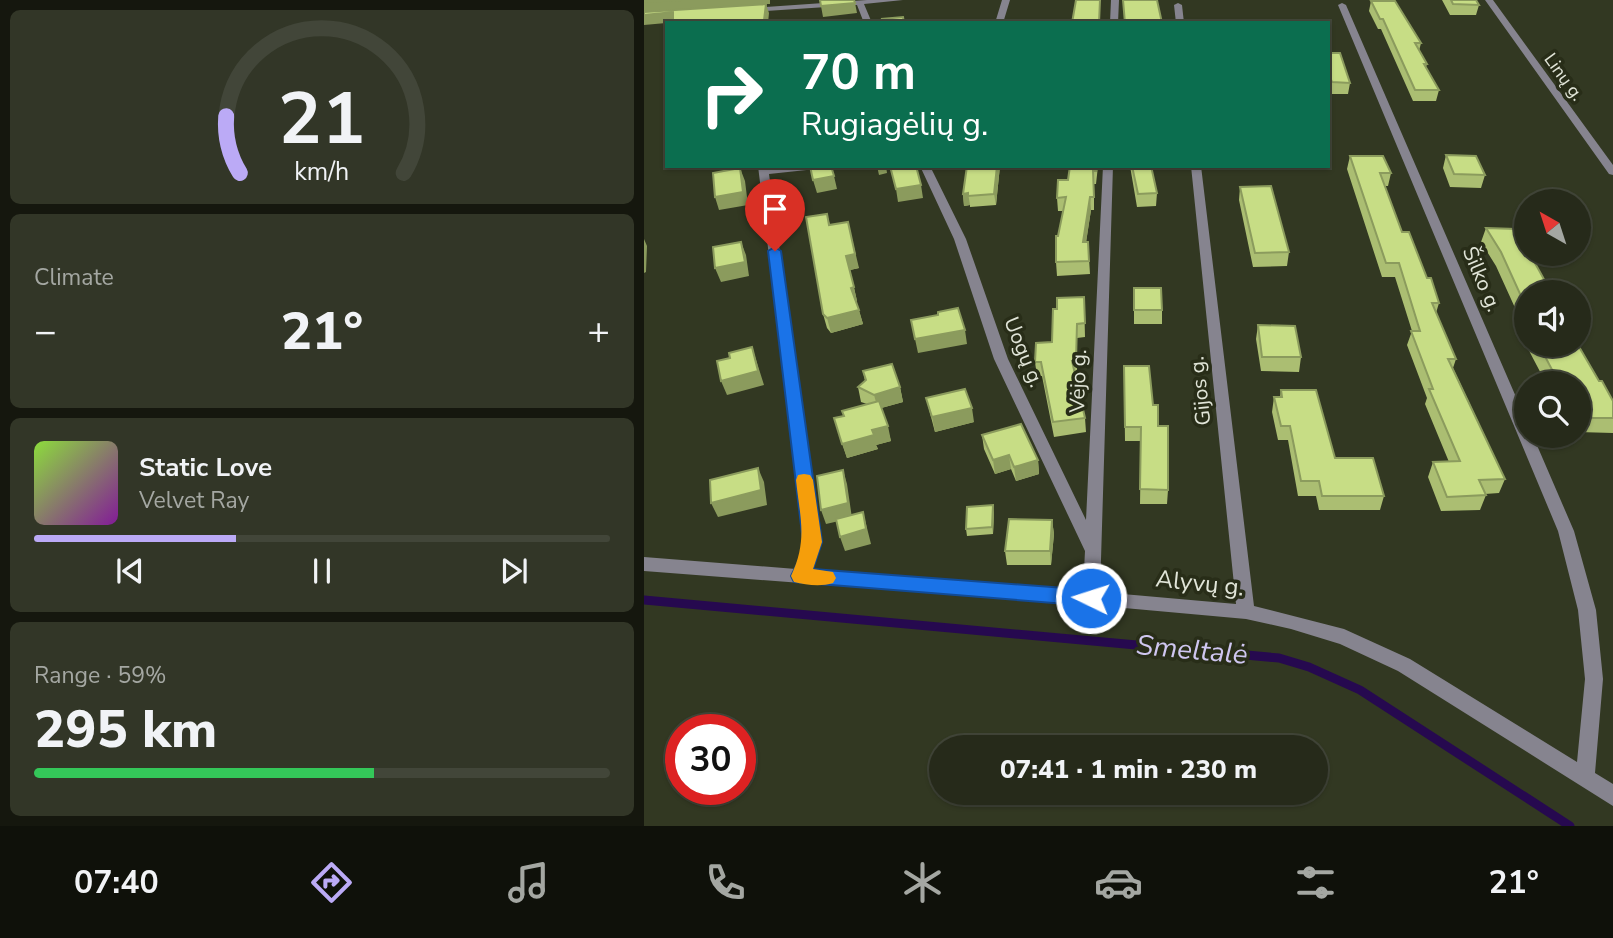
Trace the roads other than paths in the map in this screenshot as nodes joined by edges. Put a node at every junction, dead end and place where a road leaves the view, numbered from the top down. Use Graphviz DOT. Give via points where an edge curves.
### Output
graph roads {
  1 [pos="899,0"];
  2 [pos="1006,0"];
  3 [pos="1115,0"];
  4 [pos="1489,0"];
  5 [pos="860,3"];
  6 [pos="1178,5"];
  7 [pos="1342,5"];
  8 [pos="744,21"];
  9 [pos="867,21"];
  10 [pos="1000,21"];
  11 [pos="1114,21"];
  12 [pos="1180,21"];
  13 [pos="926,168"];
  14 [pos="1108,168"];
  15 [pos="1196,168"];
  16 [pos="764,169"];
  17 [pos="1613,172"];
  18 [pos="1093,550"];
  19 [pos="644,564"];
  20 [pos="801,576"];
  21 [pos="1091,598"];
  22 [pos="1247,612"];
  23 [pos="1585,779"];
  24 [pos="1613,796"];
  1 -- 5 [label="street"];
  2 -- 10 [label="street"];
  3 -- 11 [label="street"];
  4 -- 17 [label="street, Linų g."];
  5 -- 8 [label="street" via="743,11"];
  5 -- 9 [label="street"];
  6 -- 12 [label="street"];
  7 -- 23 [label="street, Šilko g." via="1566,531 1587,610 1594,679"];
  13 -- 18 [label="street, Uogų g." via="960,239 1002,359"];
  14 -- 18 [label="street, Vėjo g."];
  15 -- 22 [label="street, Gijos g."];
  16 -- 20 [label="street" via="812,542"];
  18 -- 21 [label="street, Vėjo g."];
  19 -- 20 [label="street, Alyvų g."];
  20 -- 21 [label="street, Alyvų g."];
  21 -- 22 [label="street, Alyvų g."];
  22 -- 23 [label="street, Alyvų g." via="1344,637 1404,665"];
  23 -- 24 [label="street, Alyvų g."];
}
